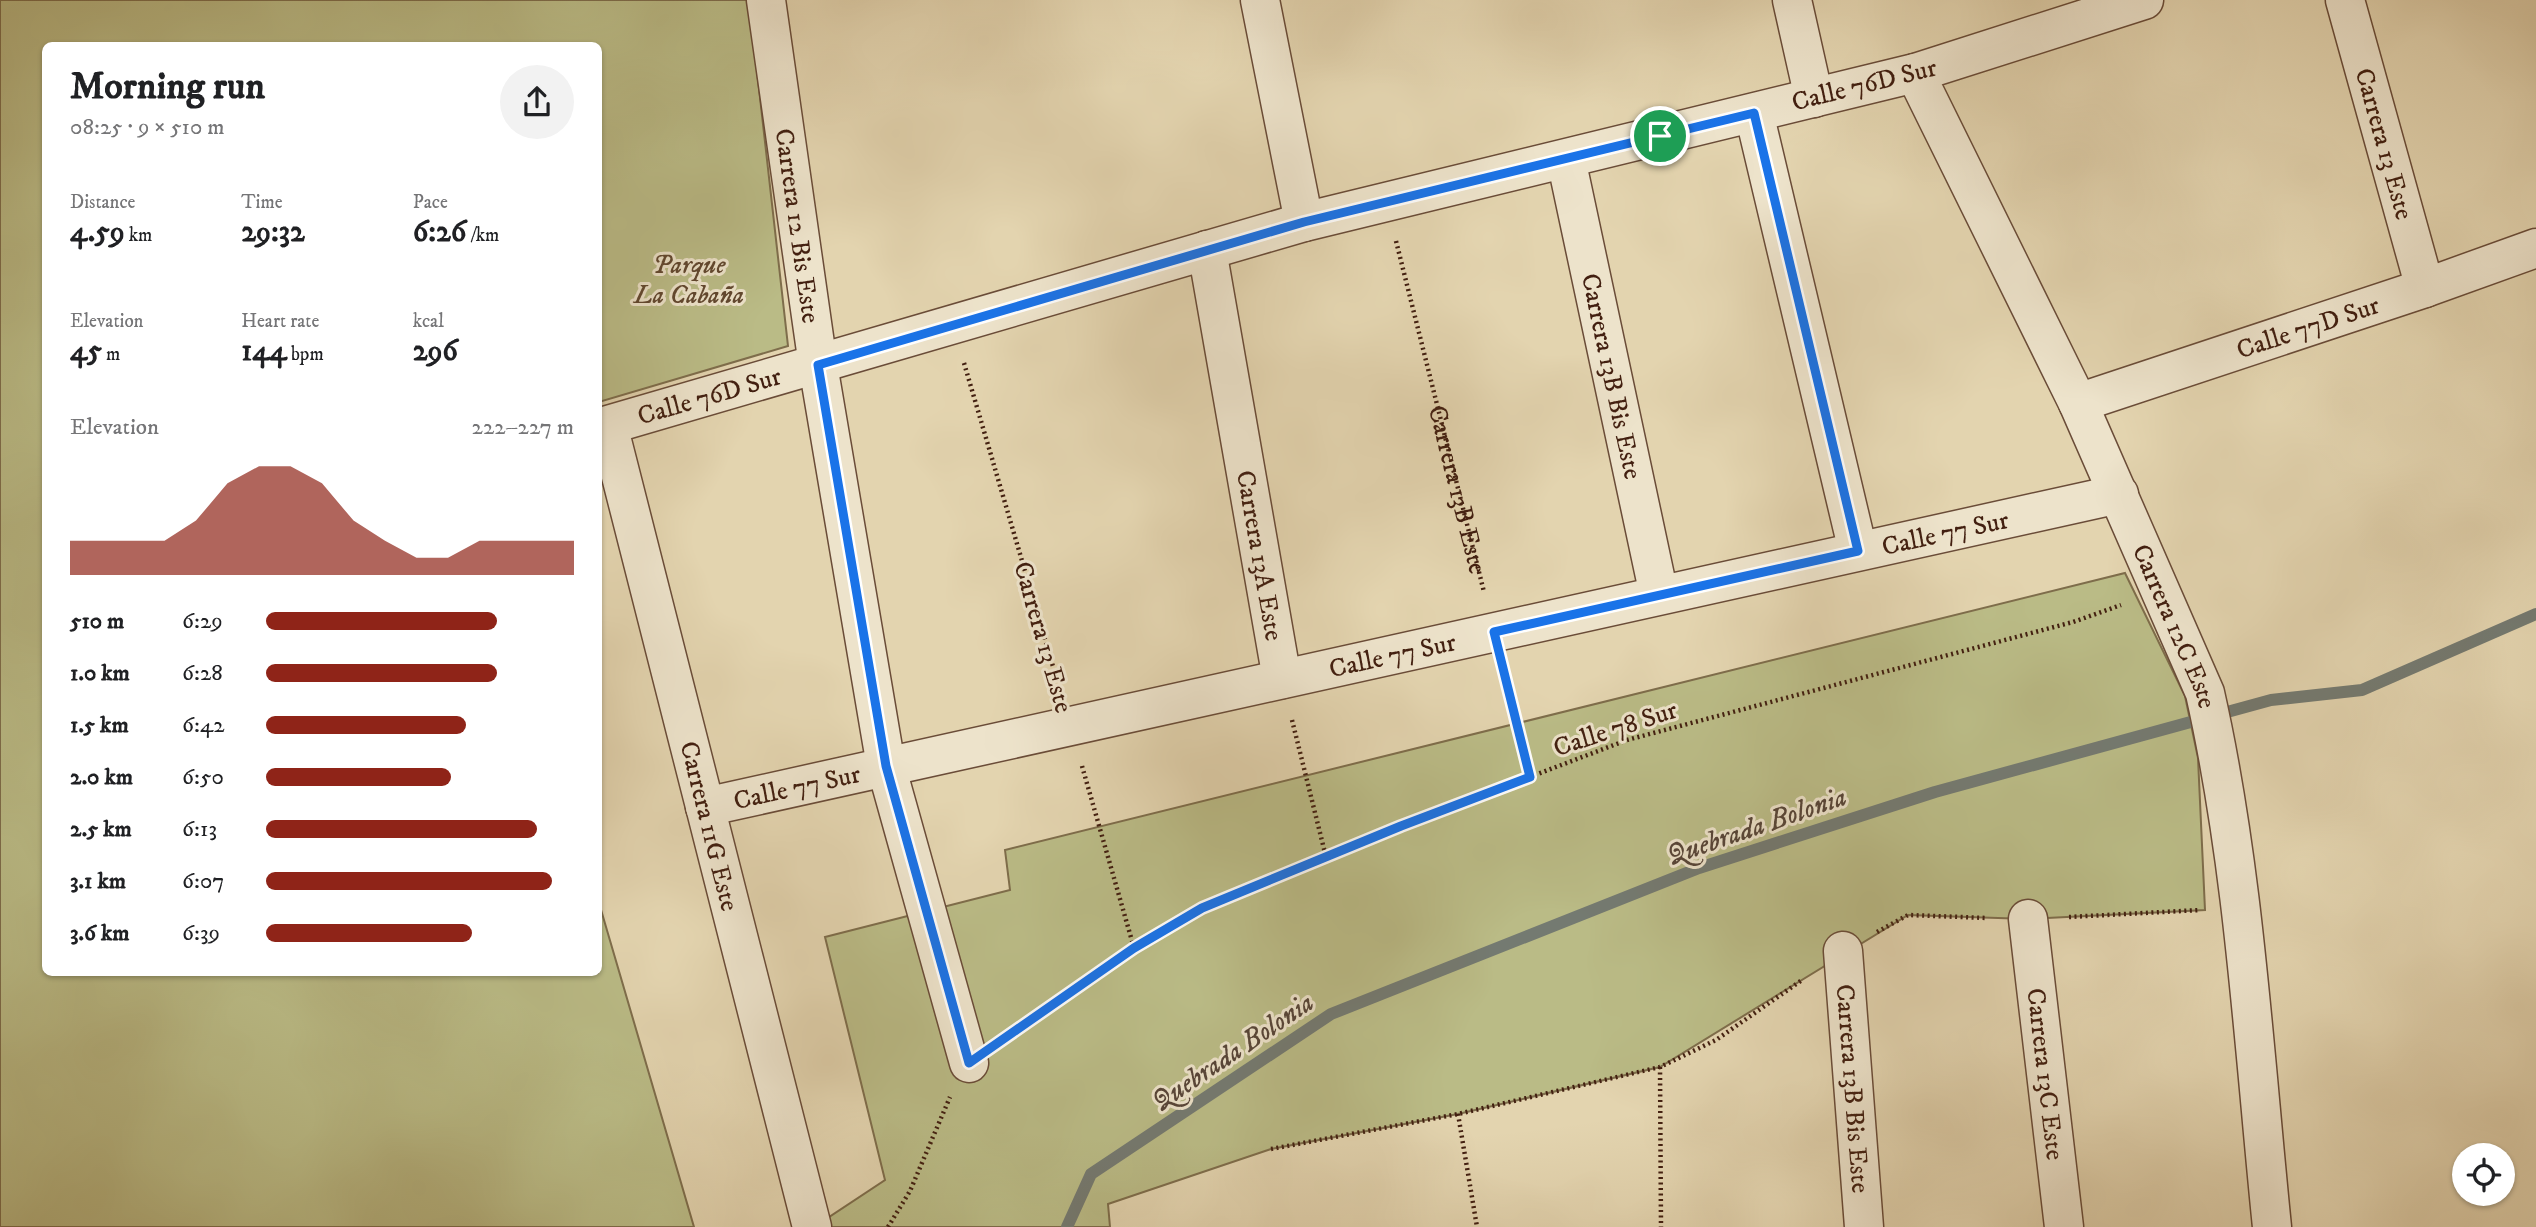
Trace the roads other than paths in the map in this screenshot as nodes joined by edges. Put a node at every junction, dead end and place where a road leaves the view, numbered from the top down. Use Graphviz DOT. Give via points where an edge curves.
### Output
graph roads {
  1 [pos="766,0"];
  2 [pos="1260,0"];
  3 [pos="1792,0"];
  4 [pos="2144,0"];
  5 [pos="2345,0"];
  6 [pos="1914,73"];
  7 [pos="1814,98"];
  8 [pos="1754,113"];
  9 [pos="1566,159"];
  10 [pos="1304,222"];
  11 [pos="2536,248"];
  12 [pos="1207,250"];
  13 [pos="2424,288"];
  14 [pos="818,365"];
  15 [pos="2078,403"];
  16 [pos="608,425"];
  17 [pos="2119,494"];
  18 [pos="1858,551"];
  19 [pos="1659,595"];
  20 [pos="1282,679"];
  21 [pos="886,766"];
  22 [pos="705,807"];
  23 [pos="2028,919"];
  24 [pos="1843,951"];
  25 [pos="969,1063"];
  26 [pos="812,1227"];
  27 [pos="1864,1227"];
  28 [pos="2064,1227"];
  29 [pos="2272,1227"];
  1 -- 14 [label="street, Carrera 12 Bis Este"];
  2 -- 10 [label="street"];
  3 -- 7 [label="street"];
  4 -- 6 [label="street, Calle 76D Sur"];
  5 -- 13 [label="street, Carrera 13 Este"];
  6 -- 7 [label="street, Calle 76D Sur"];
  6 -- 15 [label="street, Carrera 12C Este"];
  7 -- 8 [label="street, Calle 76D Sur"];
  8 -- 9 [label="street, Calle 76D Sur"];
  8 -- 18 [label="street"];
  9 -- 10 [label="street, Calle 76D Sur"];
  9 -- 19 [label="street, Carrera 13B Bis Este"];
  10 -- 12 [label="street, Calle 76D Sur"];
  11 -- 13 [label="street, Calle 77D Sur"];
  12 -- 14 [label="street, Calle 76D Sur"];
  12 -- 20 [label="street, Carrera 13A Este"];
  13 -- 15 [label="street, Calle 77D Sur"];
  14 -- 16 [label="street, Calle 76D Sur"];
  14 -- 21 [label="street, Carrera 12 Bis Este"];
  15 -- 17 [label="street, Carrera 12C Este"];
  16 -- 22 [label="street, Carrera 11G Este"];
  17 -- 18 [label="street, Calle 77 Sur"];
  17 -- 29 [label="street, Carrera 12C Este" via="2205,694 2216,745 2239,908"];
  18 -- 19 [label="street, Calle 77 Sur"];
  19 -- 20 [label="street, Calle 77 Sur"];
  20 -- 21 [label="street, Calle 77 Sur"];
  21 -- 22 [label="street, Calle 77 Sur"];
  21 -- 25 [label="street, Carrera 12 Bis Este"];
  22 -- 26 [label="street, Carrera 11G Este"];
  23 -- 28 [label="street, Carrera 13C Este"];
  24 -- 27 [label="street, Carrera 13B Bis Este"];
}
